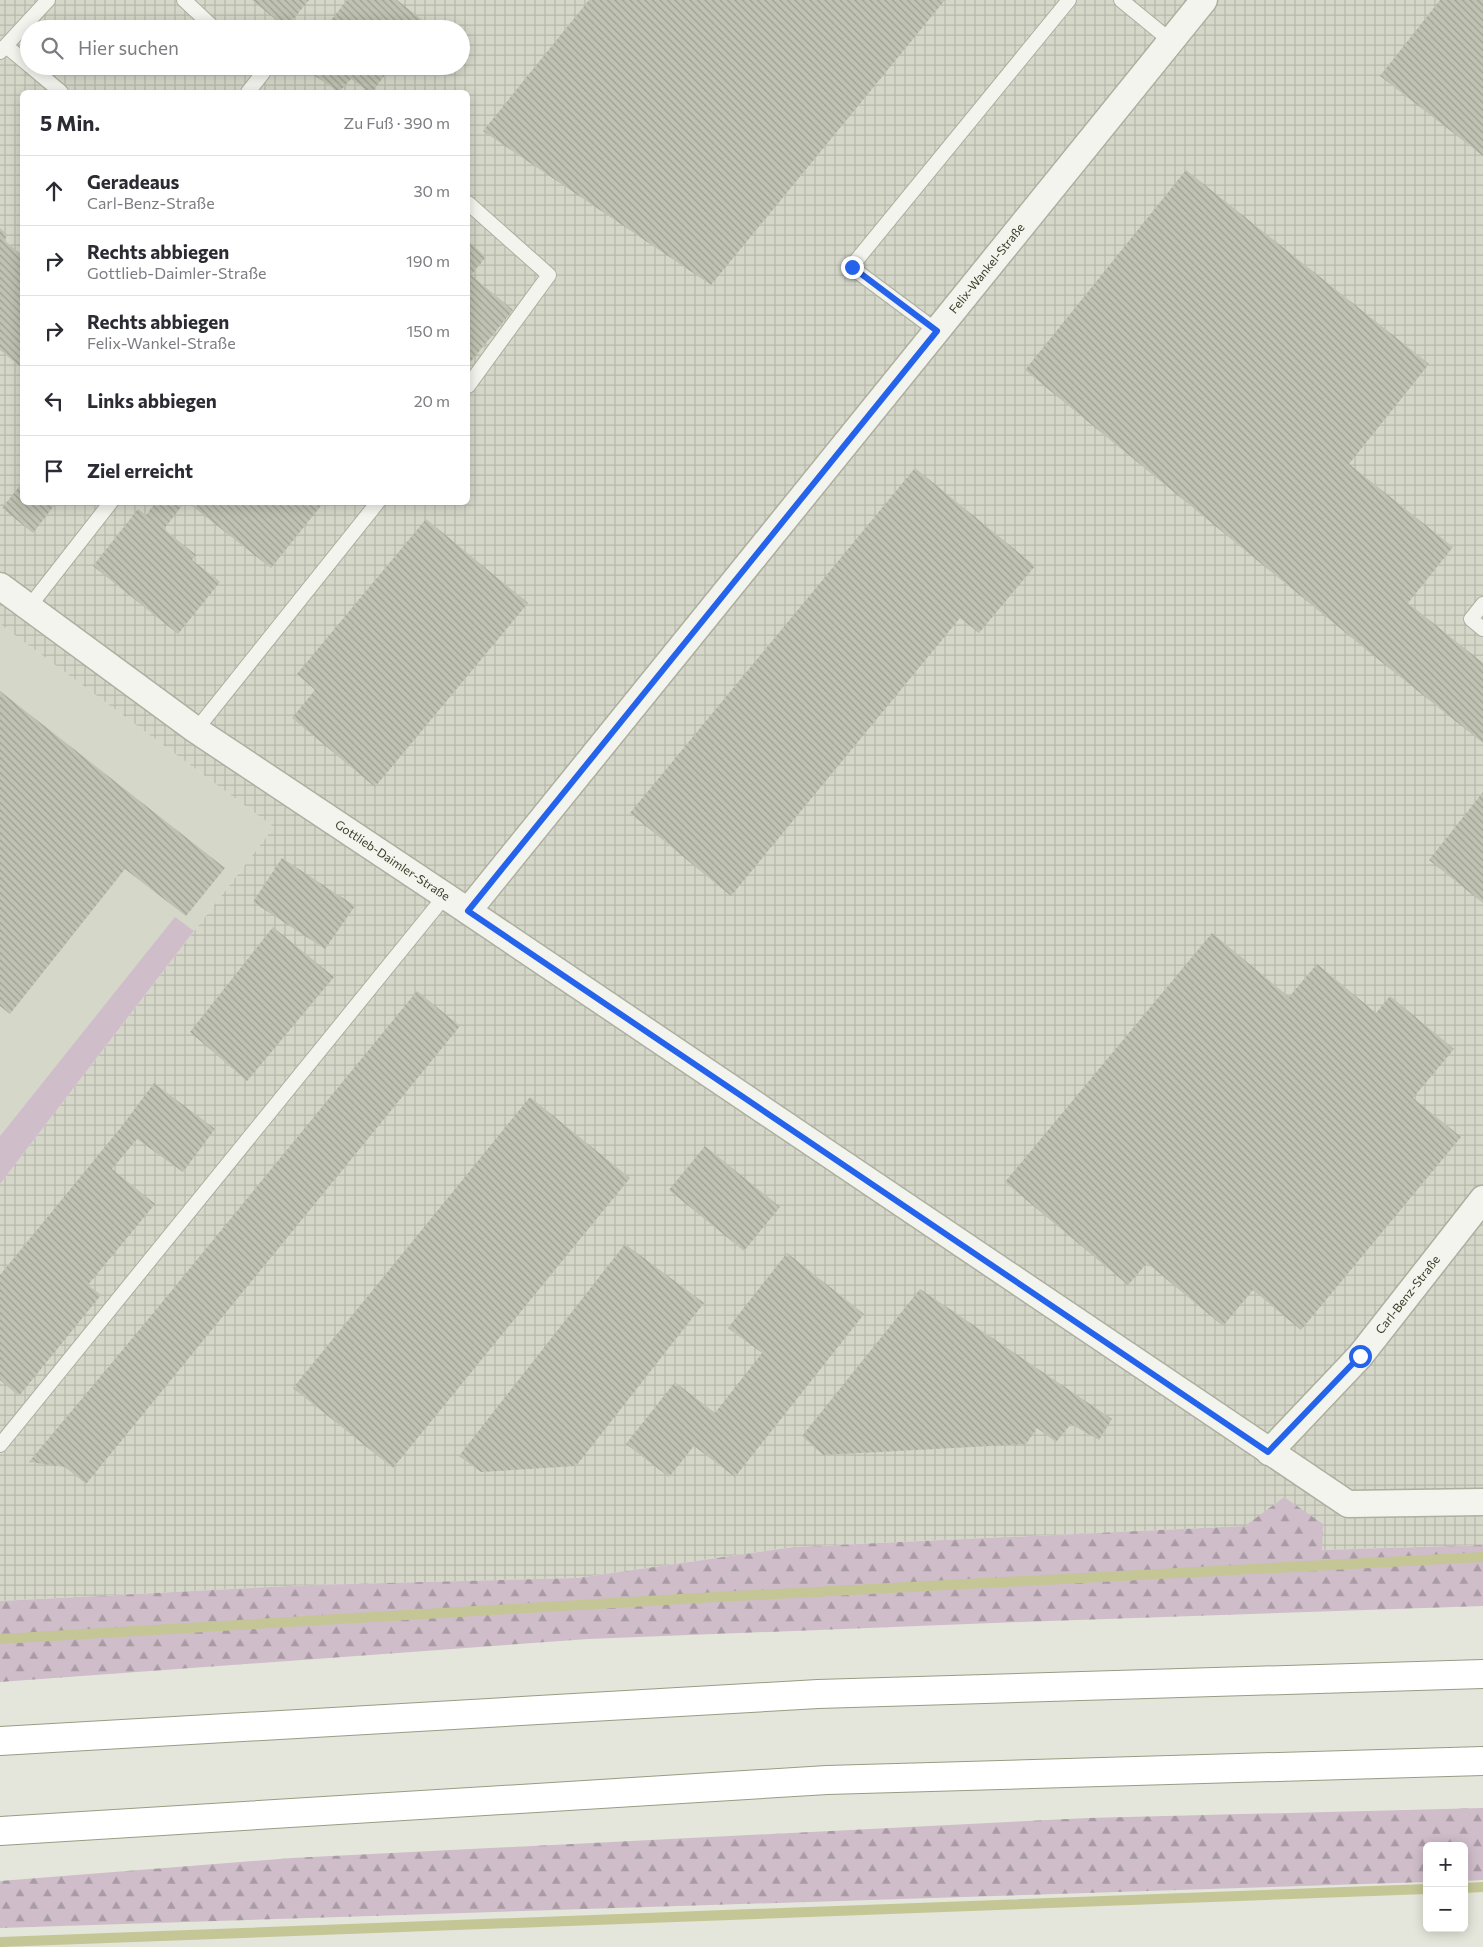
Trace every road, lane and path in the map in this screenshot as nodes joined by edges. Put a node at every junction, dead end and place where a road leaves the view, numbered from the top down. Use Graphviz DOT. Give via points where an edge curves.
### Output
graph roads {
  1 [pos="48,0"];
  2 [pos="184,0"];
  3 [pos="1069,0"];
  4 [pos="1121,0"];
  5 [pos="1204,0"];
  6 [pos="30,20"];
  7 [pos="205,20"];
  8 [pos="20,30"];
  9 [pos="1171,41"];
  10 [pos="3,49"];
  11 [pos="20,60"];
  12 [pos="40,75"];
  13 [pos="261,75"];
  14 [pos="59,90"];
  15 [pos="250,90"];
  16 [pos="470,204"];
  17 [pos="937,331"];
  18 [pos="470,383"];
  19 [pos="109,505"];
  20 [pos="376,505"];
  21 [pos="0,586"];
  22 [pos="1483,604"];
  23 [pos="29,607"];
  24 [pos="1483,629"];
  25 [pos="196,730"];
  26 [pos="445,896"];
  27 [pos="468,911"];
  28 [pos="1483,1200"];
  29 [pos="0,1444"];
  30 [pos="1268,1452"];
  31 [pos="1483,1502"];
  32 [pos="1483,1674"];
  33 [pos="0,1741"];
  34 [pos="1483,1761"];
  35 [pos="0,1830"];
  1 -- 6 [label="lane"];
  2 -- 7 [label="lane"];
  3 -- 17 [label="lane" via="852,267"];
  4 -- 9 [label="lane"];
  5 -- 9 [label="street, Felix-Wankel-Straße"];
  8 -- 10 [label="lane"];
  9 -- 17 [label="street, Felix-Wankel-Straße"];
  10 -- 11 [label="lane"];
  12 -- 14 [label="lane"];
  13 -- 15 [label="lane"];
  16 -- 18 [label="lane" via="549,275"];
  17 -- 27 [label="street, Felix-Wankel-Straße"];
  19 -- 23 [label="lane"];
  20 -- 25 [label="lane"];
  21 -- 23 [label="street, Gottlieb-Daimler-Straße"];
  22 -- 24 [label="lane" via="1471,618"];
  23 -- 25 [label="street, Gottlieb-Daimler-Straße"];
  25 -- 26 [label="street, Gottlieb-Daimler-Straße"];
  26 -- 27 [label="street, Gottlieb-Daimler-Straße"];
  26 -- 29 [label="lane"];
  27 -- 30 [label="street, Gottlieb-Daimler-Straße"];
  28 -- 30 [label="street, Carl-Benz-Straße" via="1360,1356"];
  30 -- 31 [label="street, Gottlieb-Daimler-Straße" via="1348,1504"];
  32 -- 33 [label="highway" via="818,1694"];
  34 -- 35 [label="highway" via="827,1780"];
}
